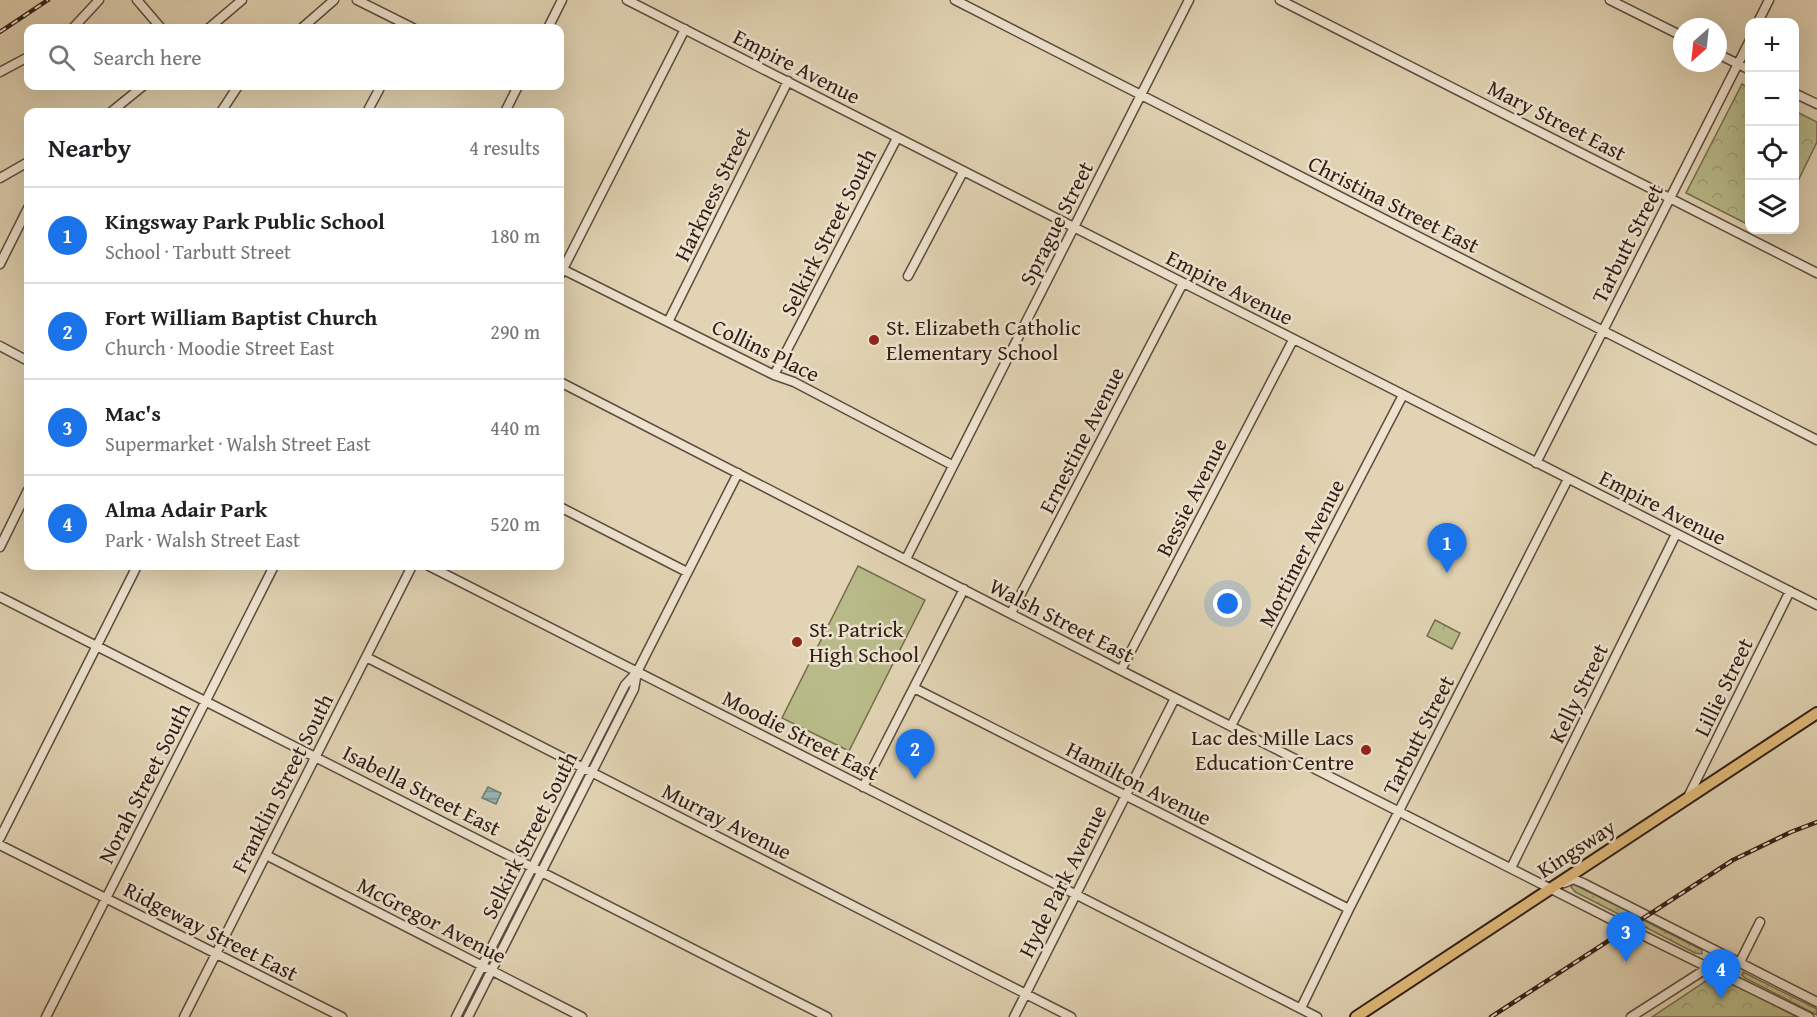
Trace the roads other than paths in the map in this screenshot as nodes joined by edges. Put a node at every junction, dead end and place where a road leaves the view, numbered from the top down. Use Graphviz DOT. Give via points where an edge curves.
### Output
graph roads {
  1 [pos="99,0"];
  2 [pos="137,0"];
  3 [pos="242,0"];
  4 [pos="334,0"];
  5 [pos="357,0"];
  6 [pos="562,0"];
  7 [pos="627,0"];
  8 [pos="955,0"];
  9 [pos="1189,0"];
  10 [pos="1280,0"];
  11 [pos="1610,0"];
  12 [pos="1769,0"];
  13 [pos="1760,18"];
  14 [pos="77,24"];
  15 [pos="158,24"];
  16 [pos="214,24"];
  17 [pos="307,24"];
  18 [pos="403,24"];
  19 [pos="550,24"];
  20 [pos="685,29"];
  21 [pos="1673,32"];
  22 [pos="1745,49"];
  23 [pos="1727,58"];
  24 [pos="24,59"];
  25 [pos="1738,64"];
  26 [pos="1745,68"];
  27 [pos="0,72"];
  28 [pos="788,81"];
  29 [pos="138,90"];
  30 [pos="235,90"];
  31 [pos="379,90"];
  32 [pos="516,90"];
  33 [pos="1141,95"];
  34 [pos="1799,95"];
  35 [pos="1817,104"];
  36 [pos="116,108"];
  37 [pos="224,108"];
  38 [pos="369,108"];
  39 [pos="507,108"];
  40 [pos="897,138"];
  41 [pos="24,164"];
  42 [pos="963,172"];
  43 [pos="0,178"];
  44 [pos="1670,198"];
  45 [pos="24,216"];
  46 [pos="1074,228"];
  47 [pos="0,264"];
  48 [pos="564,266"];
  49 [pos="564,273"];
  50 [pos="1817,273"];
  51 [pos="908,276"];
  52 [pos="1183,283"];
  53 [pos="668,322"];
  54 [pos="1602,332"];
  55 [pos="1293,340"];
  56 [pos="0,346"];
  57 [pos="24,359"];
  58 [pos="774,375"];
  59 [pos="564,384"];
  60 [pos="1403,395"];
  61 [pos="1817,440"];
  62 [pos="1536,463"];
  63 [pos="952,465"];
  64 [pos="738,473"];
  65 [pos="1568,479"];
  66 [pos="24,498"];
  67 [pos="564,509"];
  68 [pos="1676,534"];
  69 [pos="0,547"];
  70 [pos="906,559"];
  71 [pos="135,570"];
  72 [pos="272,570"];
  73 [pos="410,570"];
  74 [pos="437,570"];
  75 [pos="687,572"];
  76 [pos="964,589"];
  77 [pos="1790,591"];
  78 [pos="0,597"];
  79 [pos="1817,605"];
  80 [pos="1011,613"];
  81 [pos="96,646"];
  82 [pos="366,657"];
  83 [pos="1121,670"];
  84 [pos="637,672"];
  85 [pos="914,688"];
  86 [pos="1175,698"];
  87 [pos="205,701"];
  88 [pos="1817,713"];
  89 [pos="1231,726"];
  90 [pos="315,757"];
  91 [pos="587,770"];
  92 [pos="863,787"];
  93 [pos="1125,796"];
  94 [pos="1687,799"];
  95 [pos="1399,812"];
  96 [pos="0,838"];
  97 [pos="0,845"];
  98 [pos="266,855"];
  99 [pos="1511,868"];
  100 [pos="537,869"];
  101 [pos="1550,888"];
  102 [pos="1076,894"];
  103 [pos="106,898"];
  104 [pos="1349,909"];
  105 [pos="1760,922"];
  106 [pos="216,954"];
  107 [pos="1740,963"];
  108 [pos="482,966"];
  109 [pos="1709,967"];
  110 [pos="491,971"];
  111 [pos="1025,994"];
  112 [pos="1817,1002"];
  113 [pos="1301,1008"];
  114 [pos="46,1017"];
  115 [pos="184,1017"];
  116 [pos="342,1017"];
  117 [pos="456,1017"];
  118 [pos="468,1017"];
  119 [pos="582,1017"];
  120 [pos="827,1017"];
  121 [pos="1014,1017"];
  122 [pos="1071,1017"];
  123 [pos="1317,1017"];
  124 [pos="1356,1017"];
  125 [pos="1631,1017"];
  126 [pos="1809,1017"];
  1 -- 14 [label="street"];
  2 -- 15 [label="street"];
  3 -- 16 [label="street"];
  4 -- 17 [label="street"];
  5 -- 18 [label="street"];
  6 -- 19 [label="street"];
  7 -- 20 [label="street, Empire Avenue"];
  8 -- 33 [label="street, Christina Street East"];
  9 -- 33 [label="street, Sprague Street"];
  10 -- 44 [label="street, Mary Street East"];
  11 -- 21 [label="street"];
  12 -- 13 [label="street"];
  20 -- 28 [label="street, Empire Avenue"];
  20 -- 48 [label="street"];
  22 -- 25 [label="street, Tarbutt Street"];
  23 -- 25 [label="street"];
  24 -- 27 [label="street"];
  25 -- 26 [label="street"];
  25 -- 44 [label="street, Tarbutt Street"];
  28 -- 40 [label="street, Empire Avenue"];
  28 -- 53 [label="street, Harkness Street"];
  29 -- 36 [label="street"];
  30 -- 37 [label="street"];
  31 -- 38 [label="street"];
  32 -- 39 [label="street"];
  33 -- 46 [label="street, Sprague Street"];
  33 -- 54 [label="street, Christina Street East"];
  34 -- 35 [label="street"];
  40 -- 42 [label="street, Empire Avenue"];
  40 -- 58 [label="street, Selkirk Street South"];
  41 -- 43 [label="street"];
  42 -- 46 [label="street, Empire Avenue"];
  42 -- 51 [label="street"];
  44 -- 50 [label="street, Mary Street East"];
  44 -- 54 [label="street, Tarbutt Street"];
  45 -- 47 [label="street"];
  46 -- 52 [label="street, Empire Avenue"];
  46 -- 63 [label="street, Sprague Street"];
  49 -- 53 [label="street, Collins Place"];
  52 -- 55 [label="street, Empire Avenue"];
  52 -- 80 [label="street, Ernestine Avenue"];
  53 -- 58 [label="street, Collins Place"];
  54 -- 61 [label="street, Christina Street East"];
  54 -- 62 [label="street, Tarbutt Street"];
  55 -- 60 [label="street, Empire Avenue"];
  55 -- 83 [label="street, Bessie Avenue"];
  56 -- 57 [label="street"];
  58 -- 63 [label="street, Collins Place"];
  59 -- 64 [label="street, Walsh Street East"];
  60 -- 62 [label="street, Empire Avenue"];
  60 -- 89 [label="street, Mortimer Avenue"];
  62 -- 65 [label="street, Empire Avenue"];
  63 -- 70 [label="street, Sprague Street"];
  64 -- 70 [label="street, Walsh Street East"];
  64 -- 75 [label="street, Selkirk Street South"];
  65 -- 68 [label="street, Empire Avenue"];
  65 -- 95 [label="street, Tarbutt Street"];
  66 -- 69 [label="street"];
  67 -- 75 [label="street"];
  68 -- 77 [label="street, Empire Avenue"];
  68 -- 99 [label="street, Kelly Street"];
  70 -- 76 [label="street, Walsh Street East"];
  71 -- 81 [label="street"];
  72 -- 87 [label="street, Norah Street South"];
  73 -- 82 [label="street, Franklin Street South"];
  74 -- 84 [label="street, Moodie Street East"];
  75 -- 84 [label="street, Selkirk Street South"];
  76 -- 80 [label="street, Walsh Street East"];
  76 -- 85 [label="street"];
  77 -- 79 [label="street, Empire Avenue"];
  77 -- 94 [label="street, Lillie Street"];
  78 -- 81 [label="street, Isabella Street East"];
  80 -- 83 [label="street, Walsh Street East"];
  81 -- 87 [label="street, Isabella Street East"];
  81 -- 96 [label="street"];
  82 -- 90 [label="street, Franklin Street South"];
  82 -- 91 [label="street, Murray Avenue"];
  83 -- 86 [label="street, Walsh Street East"];
  84 -- 91 [label="street, Selkirk Street South" via="634,689"];
  84 -- 92 [label="street, Moodie Street East"];
  85 -- 92 [label="street"];
  85 -- 93 [label="street, Hamilton Avenue"];
  86 -- 89 [label="street, Walsh Street East"];
  86 -- 93 [label="street, Hyde Park Avenue"];
  87 -- 90 [label="street, Isabella Street East"];
  87 -- 103 [label="street, Norah Street South"];
  88 -- 94 [label="main road, Kingsway"];
  89 -- 95 [label="street, Walsh Street East"];
  90 -- 98 [label="street, Franklin Street South"];
  90 -- 100 [label="street, Isabella Street East"];
  91 -- 100 [label="street, Selkirk Street South"];
  91 -- 111 [label="street, Murray Avenue"];
  92 -- 102 [label="street, Moodie Street East"];
  93 -- 102 [label="street, Hyde Park Avenue"];
  93 -- 104 [label="street, Hamilton Avenue"];
  94 -- 101 [label="main road, Kingsway"];
  95 -- 99 [label="street, Walsh Street East"];
  95 -- 104 [label="street, Tarbutt Street"];
  97 -- 103 [label="street, Ridgeway Street East"];
  98 -- 106 [label="street, Franklin Street South"];
  98 -- 108 [label="street, McGregor Avenue"];
  99 -- 101 [label="street, Walsh Street East"];
  100 -- 108 [label="street, Selkirk Street South"];
  100 -- 110 [label="street, Selkirk Street South"];
  100 -- 120 [label="street, Isabella Street East"];
  101 -- 107 [label="street" via="1573,879"];
  101 -- 109 [label="street, Walsh Street East"];
  101 -- 124 [label="main road, Kingsway"];
  102 -- 111 [label="street, Hyde Park Avenue"];
  102 -- 113 [label="street, Moodie Street East"];
  103 -- 106 [label="street, Ridgeway Street East"];
  103 -- 114 [label="street, Norah Street South"];
  104 -- 113 [label="street, Tarbutt Street"];
  105 -- 107 [label="street"];
  106 -- 115 [label="street, Franklin Street South"];
  106 -- 116 [label="street, Ridgeway Street East"];
  107 -- 109 [label="street"];
  107 -- 112 [label="street"];
  108 -- 110 [label="street, McGregor Avenue"];
  108 -- 117 [label="street, Selkirk Street South"];
  109 -- 125 [label="street"];
  109 -- 126 [label="street, Walsh Street East"];
  110 -- 118 [label="street, Selkirk Street South"];
  110 -- 119 [label="street, McGregor Avenue"];
  111 -- 121 [label="street, Hyde Park Avenue"];
  111 -- 122 [label="street, Murray Avenue"];
  113 -- 123 [label="street, Moodie Street East"];
}
